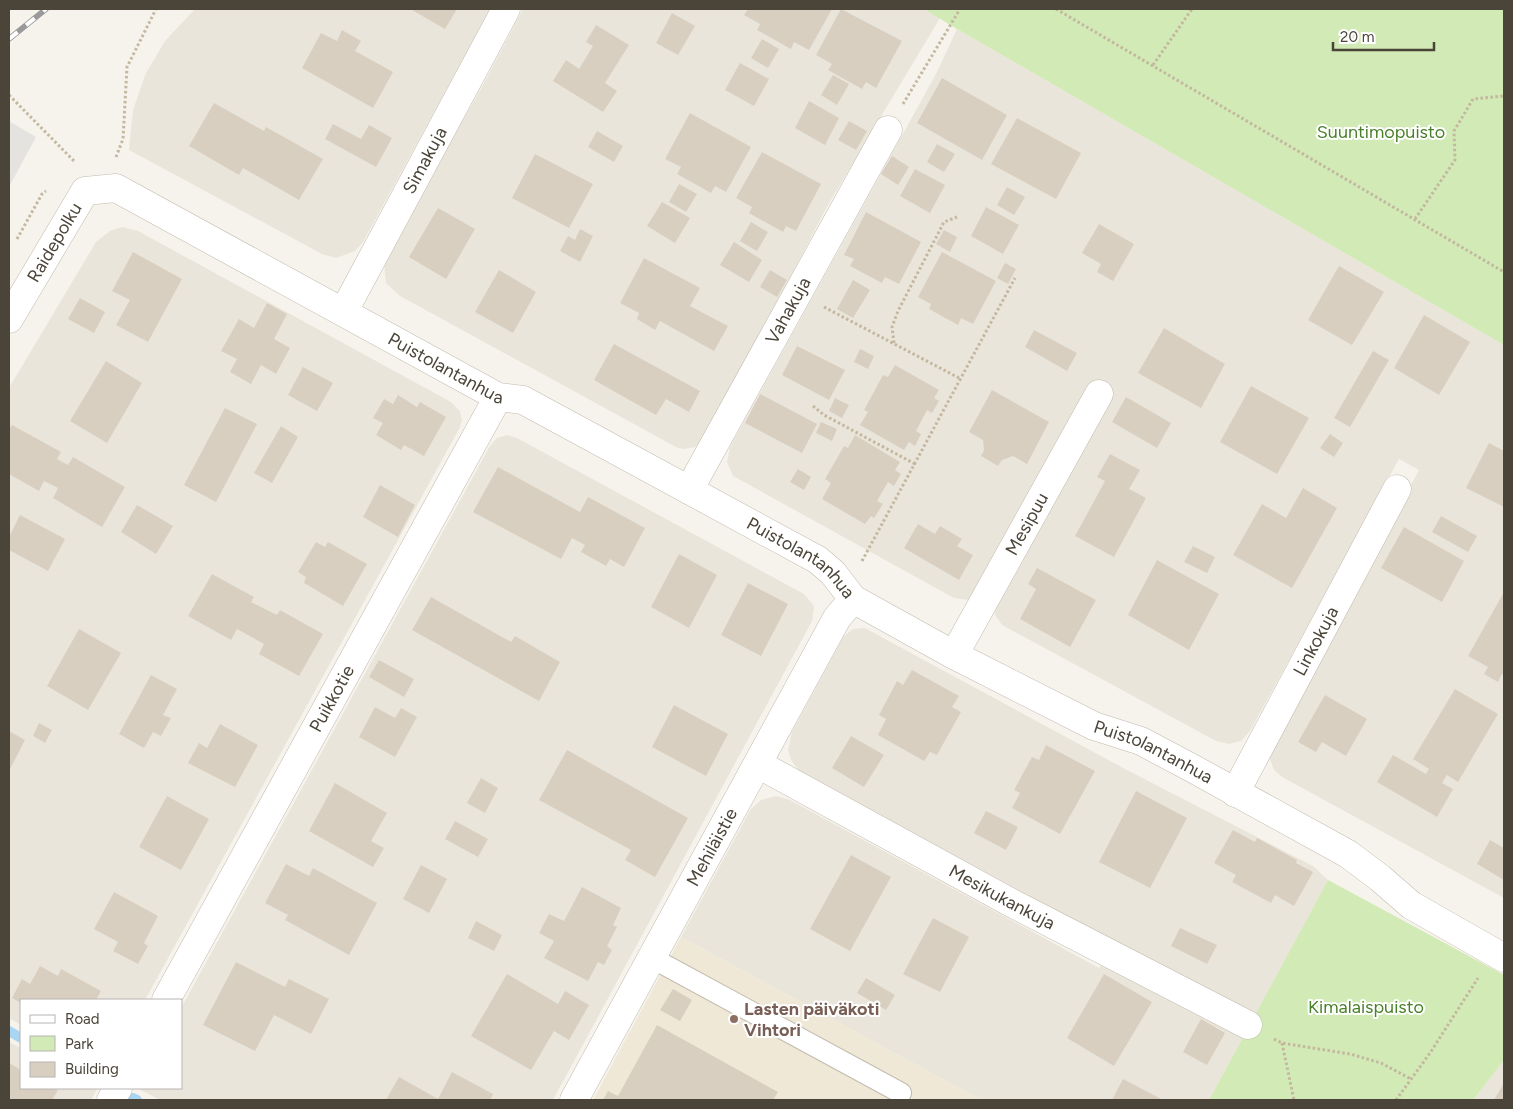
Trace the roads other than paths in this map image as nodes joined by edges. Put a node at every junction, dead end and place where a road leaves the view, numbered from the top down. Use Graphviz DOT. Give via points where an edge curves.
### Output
graph roads {
  1 [pos="506,9"];
  2 [pos="888,130"];
  3 [pos="85,191"];
  4 [pos="344,311"];
  5 [pos="9,319"];
  6 [pos="1099,394"];
  7 [pos="498,397"];
  8 [pos="1397,489"];
  9 [pos="689,490"];
  10 [pos="853,599"];
  11 [pos="954,655"];
  12 [pos="758,764"];
  13 [pos="1235,793"];
  14 [pos="1499,955"];
  15 [pos="652,958"];
  16 [pos="167,999"];
  17 [pos="1248,1025"];
  18 [pos="117,1089"];
  19 [pos="901,1093"];
  20 [pos="111,1100"];
  21 [pos="574,1100"];
  1 -- 4 [label="street, Simakuja"];
  2 -- 9 [label="street, Vahakuja"];
  3 -- 4 [label="street, Puistolantanhua" via="116,188"];
  3 -- 5 [label="street, Raidepolku"];
  4 -- 7 [label="street, Puistolantanhua"];
  6 -- 11 [label="street, Mesipuu"];
  7 -- 9 [label="street, Puistolantanhua" via="523,400"];
  7 -- 16 [label="street, Puikkotie"];
  8 -- 13 [label="street, Linkokuja"];
  9 -- 10 [label="street, Puistolantanhua" via="818,560"];
  10 -- 11 [label="street, Puistolantanhua"];
  10 -- 12 [label="street, Mehiläistie" via="837,618"];
  11 -- 13 [label="street, Puistolantanhua" via="1094,726 1141,741"];
  12 -- 15 [label="street, Mehiläistie"];
  12 -- 17 [label="street, Mesikukankuja" via="1008,901"];
  13 -- 14 [label="street, Puistolantanhua" via="1348,854 1411,905"];
  15 -- 19 [label="lane"];
  15 -- 21 [label="street, Mehiläistie"];
  18 -- 20 [label="street"];
}
